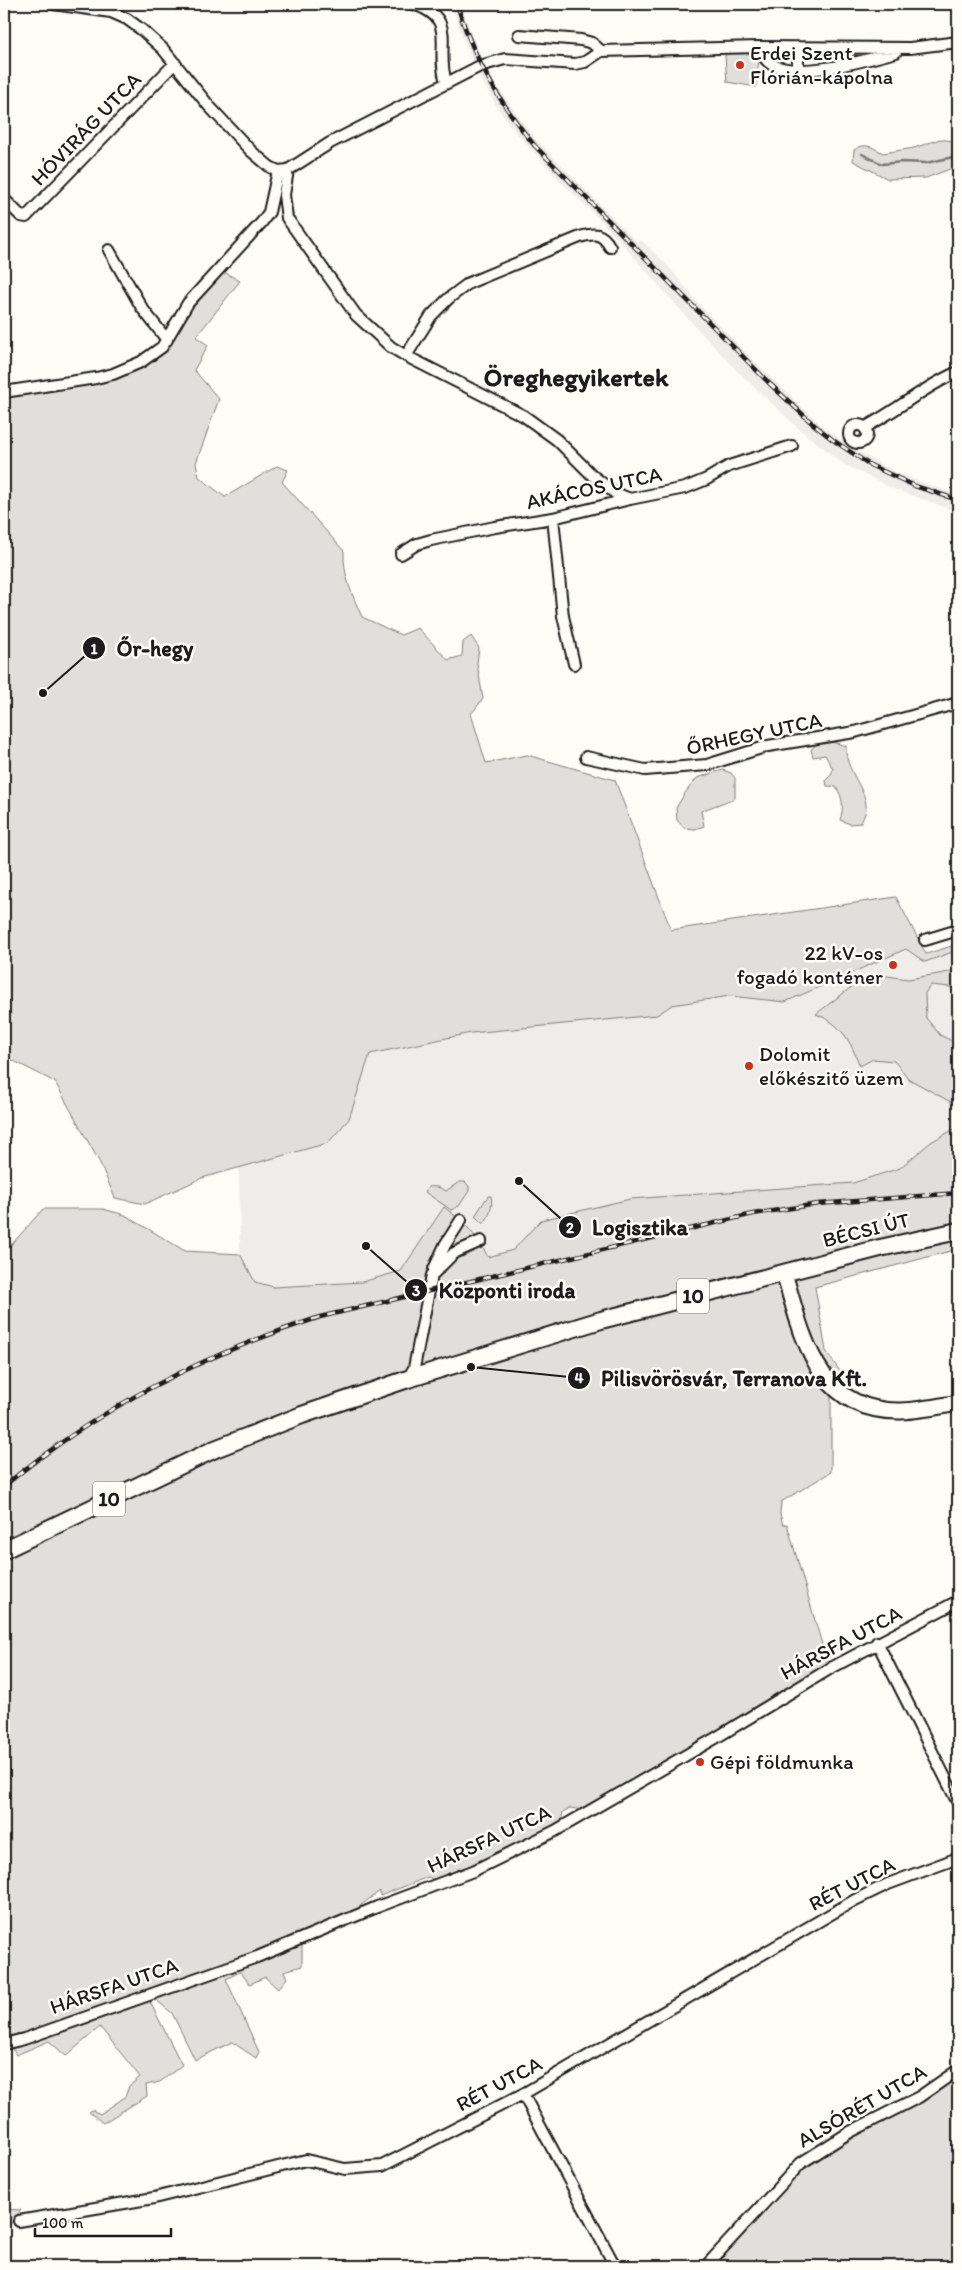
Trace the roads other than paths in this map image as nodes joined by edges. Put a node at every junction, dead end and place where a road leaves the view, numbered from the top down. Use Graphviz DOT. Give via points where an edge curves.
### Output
graph roads {
  1 [pos="53,4"];
  2 [pos="413,4"];
  3 [pos="519,35"];
  4 [pos="958,42"];
  5 [pos="759,47"];
  6 [pos="798,48"];
  7 [pos="910,48"];
  8 [pos="829,49"];
  9 [pos="601,51"];
  10 [pos="175,63"];
  11 [pos="798,68"];
  12 [pos="829,68"];
  13 [pos="446,82"];
  14 [pos="283,170"];
  15 [pos="4,199"];
  16 [pos="610,247"];
  17 [pos="108,250"];
  18 [pos="167,340"];
  19 [pos="406,356"];
  20 [pos="958,372"];
  21 [pos="4,392"];
  22 [pos="864,428"];
  23 [pos="792,446"];
  24 [pos="630,499"];
  25 [pos="554,518"];
  26 [pos="402,554"];
  27 [pos="574,664"];
  28 [pos="958,702"];
  29 [pos="586,757"];
  30 [pos="958,930"];
  31 [pos="925,940"];
  32 [pos="461,1220"];
  33 [pos="958,1231"];
  34 [pos="480,1241"];
  35 [pos="784,1273"];
  36 [pos="432,1274"];
  37 [pos="418,1352"];
  38 [pos="435,1370"];
  39 [pos="408,1379"];
  40 [pos="958,1403"];
  41 [pos="4,1550"];
  42 [pos="958,1601"];
  43 [pos="877,1642"];
  44 [pos="958,1803"];
  45 [pos="958,1858"];
  46 [pos="4,2044"];
  47 [pos="958,2070"];
  48 [pos="523,2094"];
  49 [pos="19,2221"];
  50 [pos="615,2266"];
  51 [pos="706,2266"];
  1 -- 10 [label="street" via="90,7 127,19 152,38"];
  2 -- 13 [label="street" via="429,9 440,23"];
  3 -- 9 [label="street" via="581,40 592,43"];
  4 -- 7 [label="street"];
  5 -- 6 [label="street"];
  5 -- 9 [label="street"];
  5 -- 11 [label="street" via="771,64"];
  6 -- 8 [label="street"];
  6 -- 11 [label="street"];
  7 -- 8 [label="street"];
  7 -- 12 [label="street"];
  8 -- 12 [label="street"];
  9 -- 13 [label="street" via="586,62 575,64 505,59 480,66"];
  10 -- 14 [label="street" via="251,151 270,167"];
  10 -- 15 [label="street, HÓVIRÁG UTCA" via="26,218"];
  11 -- 12 [label="street"];
  13 -- 14 [label="street"];
  14 -- 18 [label="street" via="269,212 188,303"];
  14 -- 19 [label="street" via="287,218 356,315 391,347"];
  16 -- 19 [label="street" via="602,236 594,233 469,283 431,316"];
  17 -- 18 [label="street" via="142,308"];
  18 -- 21 [label="street" via="162,348 141,362 113,374"];
  19 -- 24 [label="street" via="524,416 557,440 593,476 615,493"];
  20 -- 22 [label="street"];
  23 -- 24 [label="street, AKÁCOS UTCA" via="729,466 685,488"];
  24 -- 25 [label="street, AKÁCOS UTCA"];
  25 -- 26 [label="street, AKÁCOS UTCA" via="431,540"];
  25 -- 27 [label="street" via="564,616"];
  28 -- 29 [label="street, ŐRHEGY UTCA" via="856,732 768,746 707,765 645,770"];
  30 -- 31 [label="street"];
  32 -- 36 [label="street" via="444,1245"];
  33 -- 35 [label="main road, BÉCSI ÚT / 10"];
  34 -- 36 [label="street" via="454,1253"];
  35 -- 38 [label="main road, 10" via="601,1320"];
  35 -- 40 [label="main road" via="806,1345 820,1371 842,1395 860,1404 894,1410"];
  36 -- 37 [label="street"];
  37 -- 38 [label="street" via="421,1362"];
  37 -- 39 [label="street"];
  38 -- 39 [label="main road, 10"];
  39 -- 41 [label="main road, 10" via="214,1449"];
  42 -- 43 [label="street, HÁRSFA UTCA"];
  43 -- 44 [label="street"];
  43 -- 46 [label="street, HÁRSFA UTCA" via="555,1831 472,1871 257,1957"];
  45 -- 48 [label="street, RÉT UTCA" via="855,1900"];
  47 -- 51 [label="street, ALSÓRÉT UTCA" via="919,2097 850,2132 801,2163"];
  48 -- 49 [label="street, RÉT UTCA" via="382,2166 345,2169 306,2160 154,2198"];
  48 -- 50 [label="street"];
}
